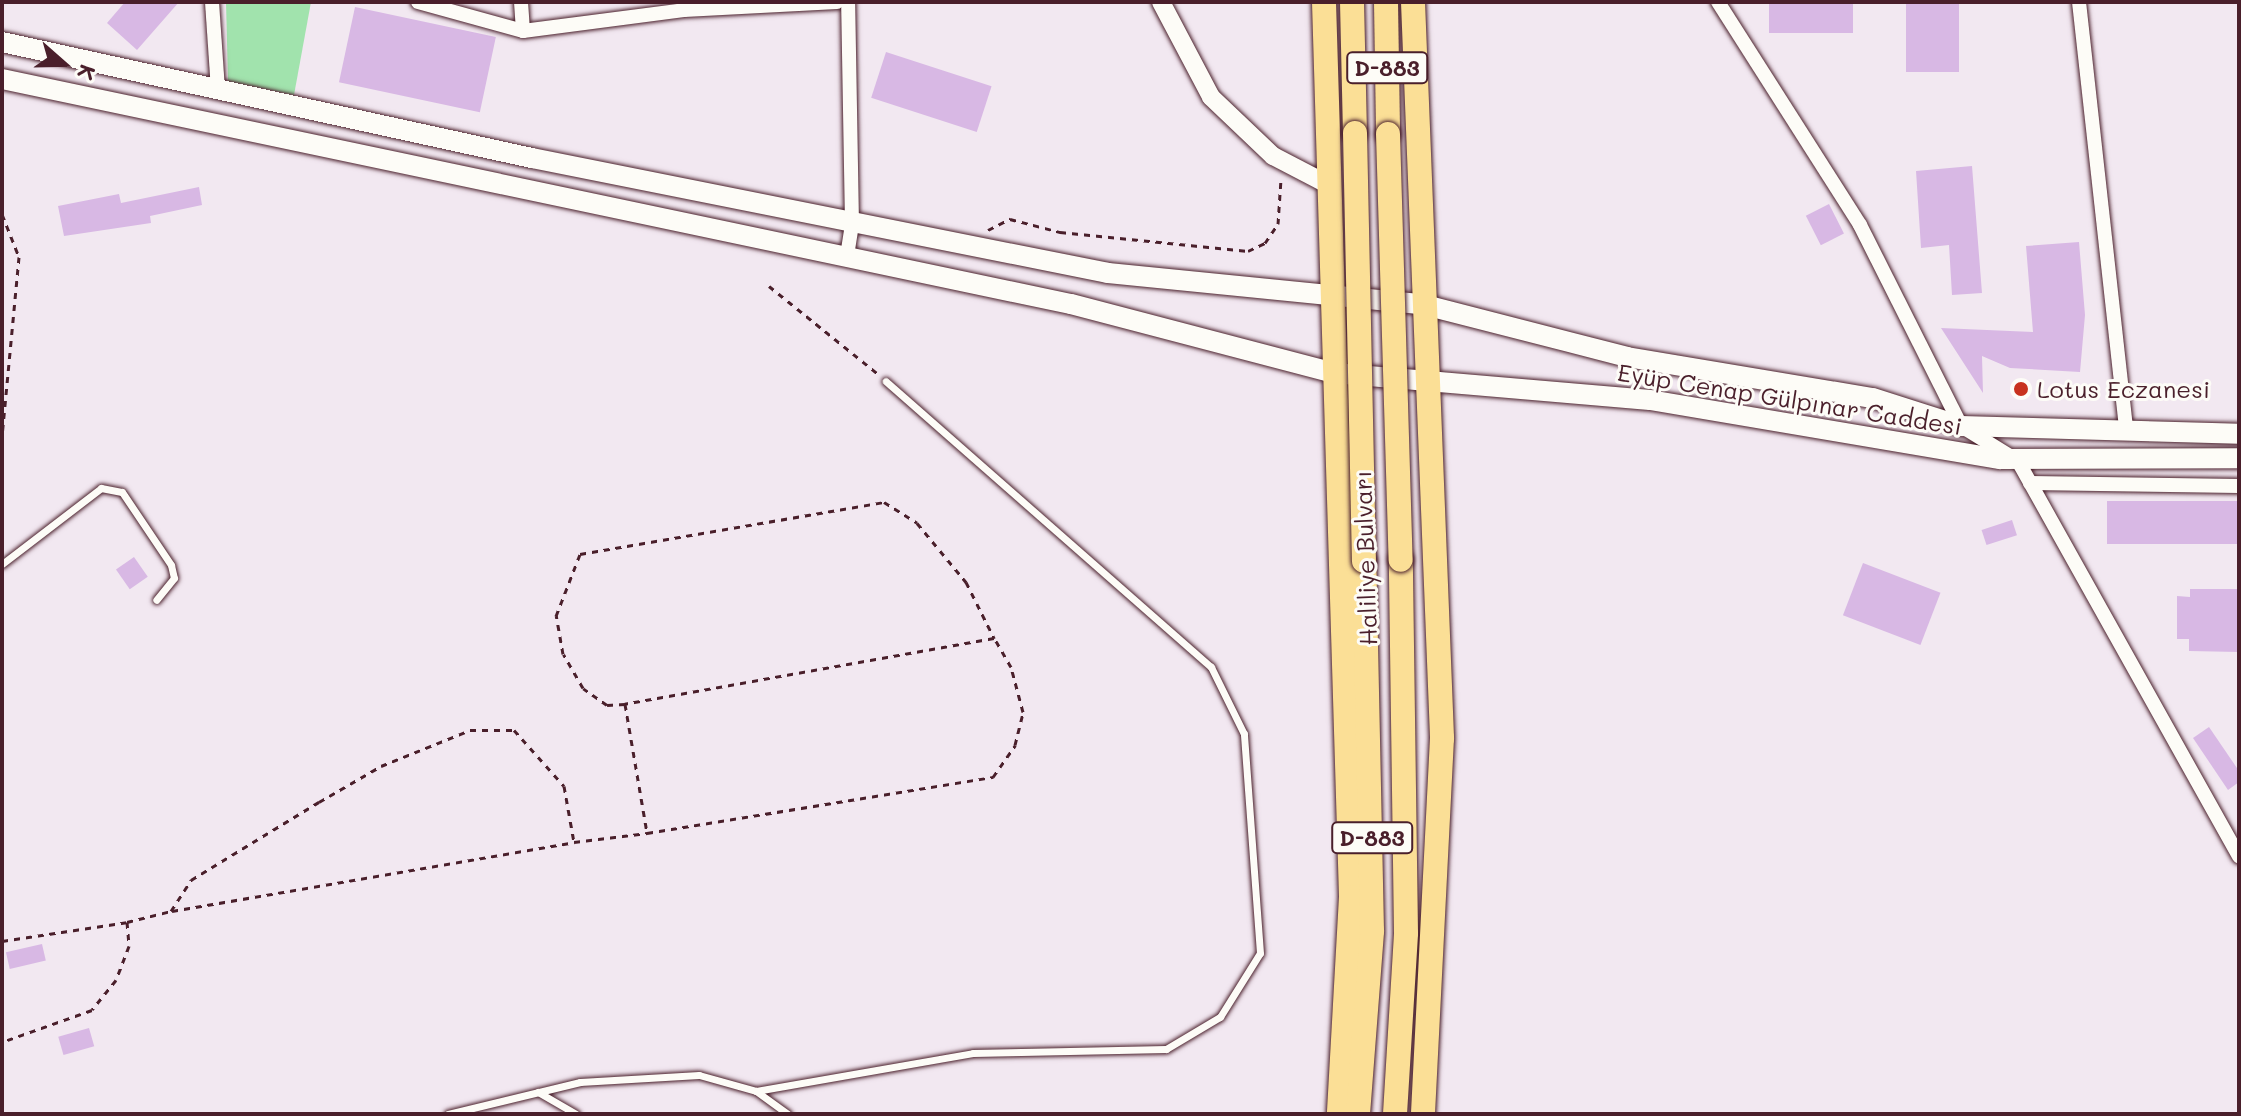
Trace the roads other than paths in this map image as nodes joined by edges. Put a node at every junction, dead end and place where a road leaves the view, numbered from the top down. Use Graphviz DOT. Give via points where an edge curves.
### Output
graph roads {
  1 [pos="212,2"];
  2 [pos="418,2"];
  3 [pos="521,2"];
  4 [pos="837,2"];
  5 [pos="848,2"];
  6 [pos="1161,2"];
  7 [pos="1324,2"];
  8 [pos="1352,2"];
  9 [pos="1386,2"];
  10 [pos="1413,2"];
  11 [pos="1718,2"];
  12 [pos="2079,2"];
  13 [pos="684,6"];
  14 [pos="523,31"];
  15 [pos="2,42"];
  16 [pos="2,79"];
  17 [pos="218,91"];
  18 [pos="1327,184"];
  19 [pos="852,224"];
  20 [pos="847,256"];
  21 [pos="1333,295"];
  22 [pos="1421,304"];
  23 [pos="1334,373"];
  24 [pos="886,381"];
  25 [pos="1426,382"];
  26 [pos="1961,426"];
  27 [pos="2126,431"];
  28 [pos="2239,434"];
  29 [pos="2239,458"];
  30 [pos="2018,461"];
  31 [pos="2030,483"];
  32 [pos="2239,486"];
  33 [pos="2,564"];
  34 [pos="156,600"];
  35 [pos="2239,856"];
  36 [pos="756,1091"];
  37 [pos="538,1092"];
  38 [pos="448,1114"];
  39 [pos="576,1114"];
  40 [pos="788,1114"];
  41 [pos="1339,1114"];
  42 [pos="1358,1114"];
  43 [pos="1395,1114"];
  44 [pos="1423,1114"];
  1 -- 17 [label="street"];
  2 -- 14 [label="street"];
  3 -- 14 [label="street"];
  4 -- 13 [label="street"];
  5 -- 19 [label="street"];
  6 -- 18 [label="street" via="1211,97 1279,159"];
  7 -- 18 [label="highway"];
  8 -- 42 [label="highway, Haliliye Bulvarı / D-883, bridge" via="1372,931"];
  9 -- 43 [label="highway, Haliliye Bulvarı / D-883, bridge" via="1407,873"];
  10 -- 22 [label="highway"];
  11 -- 26 [label="street" via="1860,225"];
  12 -- 27 [label="street"];
  13 -- 14 [label="street"];
  15 -- 17 [label="main road"];
  16 -- 20 [label="main road, Eyüp Cenap Gülpınar Caddesi"];
  17 -- 19 [label="main road"];
  18 -- 21 [label="highway"];
  19 -- 20 [label="street"];
  19 -- 21 [label="main road" via="1187,285"];
  20 -- 23 [label="main road, Eyüp Cenap Gülpınar Caddesi" via="1071,304"];
  21 -- 22 [label="main road"];
  21 -- 23 [label="highway"];
  22 -- 25 [label="highway"];
  22 -- 26 [label="main road" via="1627,357 1873,398"];
  23 -- 25 [label="main road, Eyüp Cenap Gülpınar Caddesi"];
  23 -- 41 [label="highway" via="1351,897"];
  24 -- 36 [label="lane" via="1211,667 1244,734 1260,953 1220,1017 1166,1049 973,1053"];
  25 -- 30 [label="main road, Eyüp Cenap Gülpınar Caddesi" via="1650,400"];
  25 -- 44 [label="highway" via="1442,738"];
  26 -- 27 [label="main road"];
  26 -- 30 [label="street"];
  27 -- 28 [label="main road"];
  29 -- 30 [label="main road, Eyüp Cenap Gülpınar Caddesi"];
  30 -- 31 [label="street"];
  31 -- 32 [label="street"];
  31 -- 35 [label="street"];
  33 -- 34 [label="lane" via="101,488 122,492 171,565 174,578"];
  36 -- 37 [label="lane" via="699,1075 580,1082"];
  36 -- 40 [label="lane"];
  37 -- 38 [label="lane"];
  37 -- 39 [label="lane"];
}
